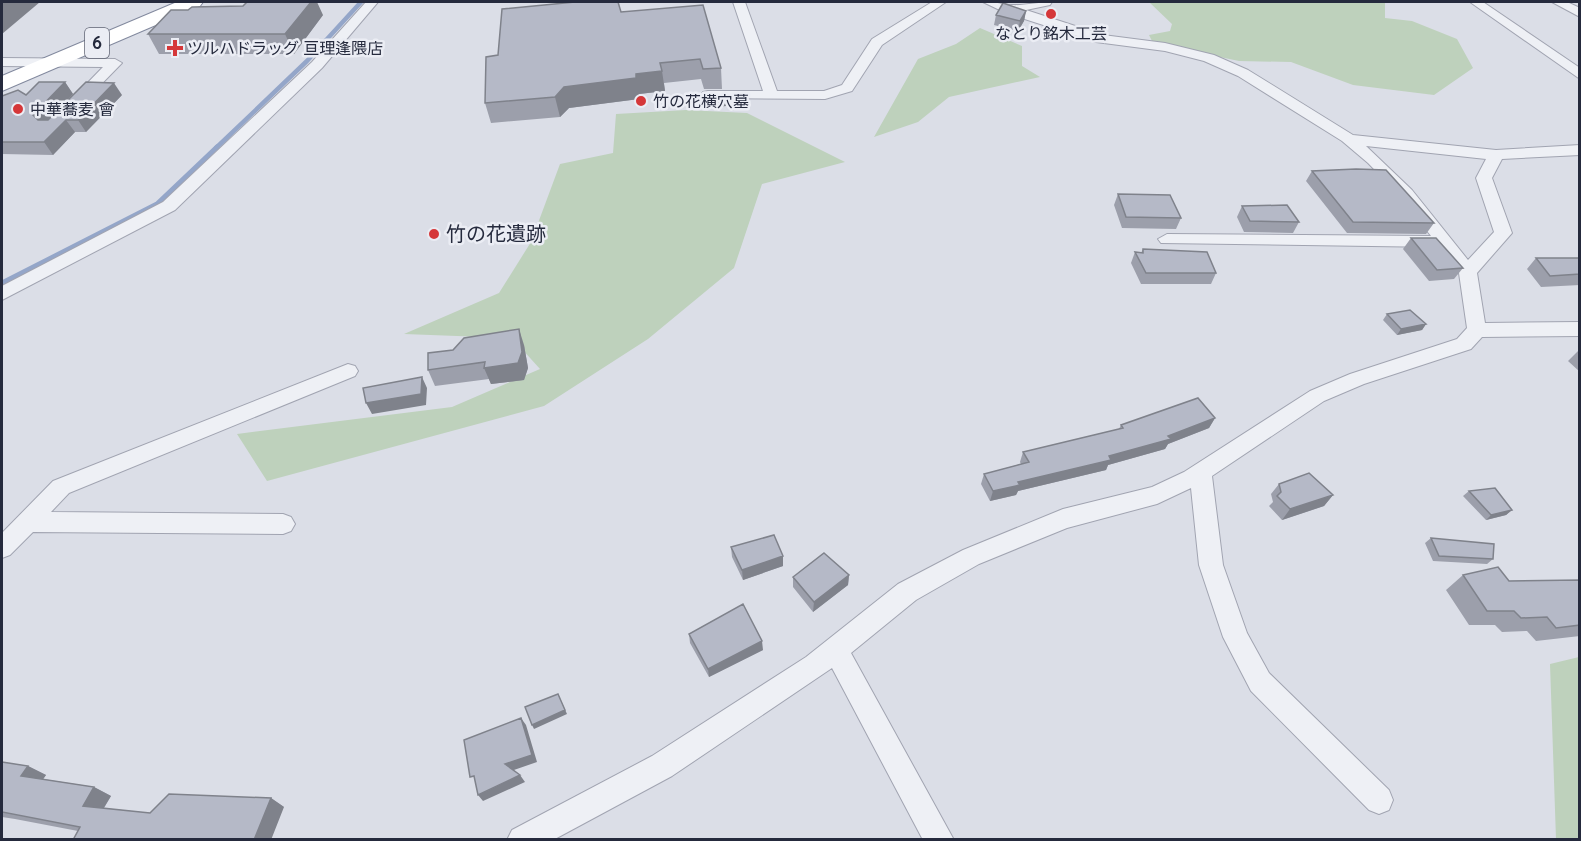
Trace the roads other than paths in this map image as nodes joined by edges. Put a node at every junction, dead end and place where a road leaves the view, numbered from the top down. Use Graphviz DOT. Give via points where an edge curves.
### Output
graph roads {
  1 [pos="194,2"];
  2 [pos="372,2"];
  3 [pos="739,2"];
  4 [pos="940,2"];
  5 [pos="988,2"];
  6 [pos="1046,2"];
  7 [pos="1476,2"];
  8 [pos="1558,2"];
  9 [pos="1010,10"];
  10 [pos="1580,13"];
  11 [pos="2,62"];
  12 [pos="52,62"];
  13 [pos="1576,67"];
  14 [pos="2,84"];
  15 [pos="708,95"];
  16 [pos="772,96"];
  17 [pos="68,111"];
  18 [pos="1347,138"];
  19 [pos="1580,150"];
  20 [pos="1496,155"];
  21 [pos="1167,239"];
  22 [pos="1444,242"];
  23 [pos="1468,272"];
  24 [pos="2,294"];
  25 [pos="1580,329"];
  26 [pos="1477,330"];
  27 [pos="348,371"];
  28 [pos="1200,473"];
  29 [pos="27,522"];
  30 [pos="283,524"];
  31 [pos="2,548"];
  32 [pos="836,650"];
  33 [pos="1379,800"];
  34 [pos="522,840"];
  35 [pos="939,840"];
  1 -- 12 [label="highway, 6"];
  2 -- 24 [label="street" via="317,65 169,206"];
  3 -- 16 [label="street"];
  4 -- 16 [label="street" via="878,42 847,88 825,95"];
  5 -- 9 [label="street"];
  6 -- 9 [label="street"];
  7 -- 13 [label="street"];
  8 -- 10 [label="street"];
  9 -- 18 [label="street" via="1101,39 1165,47 1209,58 1243,73"];
  11 -- 12 [label="street"];
  12 -- 14 [label="highway, 6"];
  12 -- 17 [label="street" via="115,63"];
  15 -- 16 [label="street"];
  18 -- 20 [label="street"];
  18 -- 22 [label="street" via="1406,193"];
  19 -- 20 [label="street"];
  20 -- 23 [label="street" via="1484,178 1503,233"];
  21 -- 22 [label="street"];
  22 -- 23 [label="street"];
  23 -- 26 [label="street"];
  25 -- 26 [label="street"];
  26 -- 28 [label="street" via="1464,344 1317,396"];
  27 -- 29 [label="street" via="61,487"];
  28 -- 32 [label="street" via="1156,495 1063,519 971,557 907,592"];
  28 -- 33 [label="street" via="1211,565 1236,637 1260,682"];
  29 -- 30 [label="street"];
  29 -- 31 [label="street"];
  32 -- 34 [label="street" via="662,766"];
  32 -- 35 [label="street"];
}
